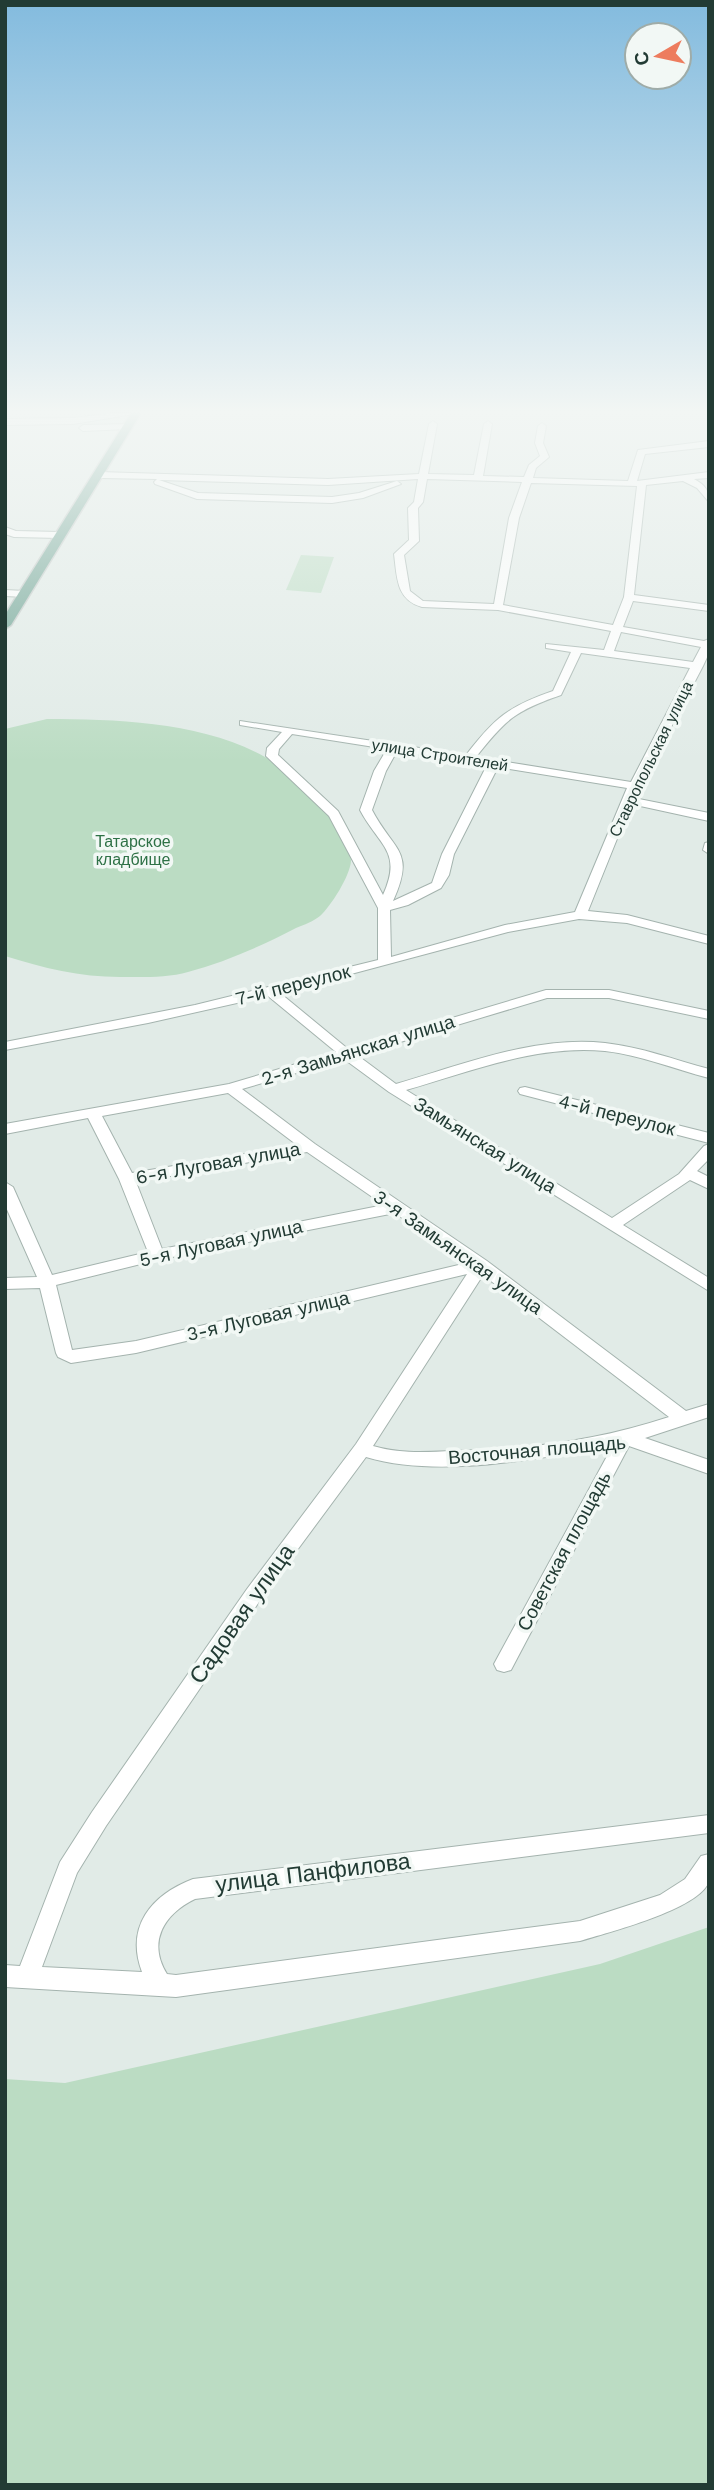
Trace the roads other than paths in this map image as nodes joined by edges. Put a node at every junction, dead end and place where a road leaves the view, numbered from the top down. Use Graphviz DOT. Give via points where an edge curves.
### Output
graph roads {
  1 [pos="64,529"];
  2 [pos="414,529"];
  3 [pos="512,529"];
  4 [pos="634,529"];
  5 [pos="5,530"];
  6 [pos="60,535"];
  7 [pos="5,593"];
  8 [pos="25,594"];
  9 [pos="629,597"];
  10 [pos="498,607"];
  11 [pos="709,608"];
  12 [pos="5,625"];
  13 [pos="617,630"];
  14 [pos="708,644"];
  15 [pos="550,646"];
  16 [pos="577,650"];
  17 [pos="608,653"];
  18 [pos="696,670"];
  19 [pos="709,676"];
  20 [pos="244,723"];
  21 [pos="289,731"];
  22 [pos="394,747"];
  23 [pos="469,759"];
  24 [pos="494,763"];
  25 [pos="636,786"];
  26 [pos="627,800"];
  27 [pos="709,817"];
  28 [pos="384,908"];
  29 [pos="580,915"];
  30 [pos="709,940"];
  31 [pos="385,962"];
  32 [pos="270,991"];
  33 [pos="709,1015"];
  34 [pos="5,1045"];
  35 [pos="345,1054"];
  36 [pos="709,1073"];
  37 [pos="231,1088"];
  38 [pos="394,1089"];
  39 [pos="525,1091"];
  40 [pos="94,1115"];
  41 [pos="5,1129"];
  42 [pos="709,1138"];
  43 [pos="310,1147"];
  44 [pos="709,1149"];
  45 [pos="687,1172"];
  46 [pos="127,1179"];
  47 [pos="709,1184"];
  48 [pos="5,1187"];
  49 [pos="397,1208"];
  50 [pos="613,1225"];
  51 [pos="157,1255"];
  52 [pos="481,1265"];
  53 [pos="47,1282"];
  54 [pos="5,1284"];
  55 [pos="709,1286"];
  56 [pos="709,1410"];
  57 [pos="682,1418"];
  58 [pos="625,1438"];
  59 [pos="362,1450"];
  60 [pos="709,1467"];
  61 [pos="504,1664"];
  62 [pos="709,1824"];
  63 [pos="709,1863"];
  64 [pos="16,1975"];
  65 [pos="161,1984"];
  1 -- 6 [label="main road"];
  2 -- 10 [label="street" via="414,541 399,554 407,598 418,604"];
  3 -- 10 [label="street"];
  4 -- 9 [label="street"];
  5 -- 6 [label="street"];
  6 -- 8 [label="main road"];
  7 -- 8 [label="street"];
  8 -- 12 [label="main road"];
  9 -- 11 [label="street"];
  9 -- 13 [label="street"];
  10 -- 13 [label="street"];
  13 -- 14 [label="street"];
  13 -- 17 [label="street"];
  14 -- 18 [label="street, Ставропольская улица"];
  15 -- 16 [label="street"];
  16 -- 17 [label="street"];
  16 -- 23 [label="street" via="557,692 519,707 496,724"];
  17 -- 18 [label="street"];
  18 -- 19 [label="street"];
  18 -- 25 [label="street, Ставропольская улица"];
  20 -- 21 [label="street, улица Строителей"];
  21 -- 22 [label="street, улица Строителей"];
  21 -- 28 [label="street" via="272,755 334,814"];
  22 -- 23 [label="street, улица Строителей"];
  22 -- 28 [label="street" via="366,810 400,860 400,872"];
  23 -- 24 [label="street, улица Строителей"];
  24 -- 25 [label="street, улица Строителей"];
  24 -- 28 [label="street" via="437,885"];
  25 -- 26 [label="street, Ставропольская улица"];
  26 -- 27 [label="street"];
  26 -- 29 [label="street, Ставропольская улица"];
  28 -- 31 [label="street"];
  29 -- 30 [label="street, 7-й переулок"];
  29 -- 31 [label="street, 7-й переулок"];
  31 -- 32 [label="street, 7-й переулок"];
  32 -- 34 [label="street, 7-й переулок"];
  32 -- 35 [label="street, Замьянская улица"];
  33 -- 35 [label="street, 2-я Замьянская улица" via="613,992 546,993"];
  35 -- 37 [label="street, 2-я Замьянская улица"];
  35 -- 38 [label="street, Замьянская улица"];
  36 -- 38 [label="street" via="588,1046 517,1056"];
  37 -- 40 [label="street, 2-я Замьянская улица"];
  37 -- 43 [label="street, 3-я Замьянская улица"];
  38 -- 50 [label="street, Замьянская улица"];
  39 -- 42 [label="street, 4-й переулок"];
  40 -- 41 [label="street, 2-я Замьянская улица"];
  40 -- 46 [label="street"];
  43 -- 46 [label="street, 6-я Луговая улица"];
  43 -- 49 [label="street, 3-я Замьянская улица"];
  44 -- 45 [label="street"];
  45 -- 47 [label="street"];
  45 -- 50 [label="street"];
  46 -- 51 [label="street"];
  48 -- 53 [label="street"];
  49 -- 51 [label="street, 5-я Луговая улица"];
  49 -- 52 [label="street, 3-я Замьянская улица"];
  50 -- 55 [label="street, Замьянская улица"];
  51 -- 53 [label="street, 5-я Луговая улица"];
  52 -- 53 [label="street, 3-я Луговая улица" via="136,1347 75,1357 66,1355 61,1344"];
  52 -- 57 [label="street, 3-я Замьянская улица"];
  52 -- 59 [label="street, Садовая улица"];
  53 -- 54 [label="street, 5-я Луговая улица"];
  56 -- 57 [label="street"];
  57 -- 58 [label="street"];
  58 -- 59 [label="street, Восточная площадь" via="499,1457 412,1459"];
  58 -- 60 [label="street, Восточная площадь"];
  58 -- 61 [label="street, Советская площадь"];
  59 -- 64 [label="street, Садовая улица" via="254,1594 99,1819 68,1869"];
  62 -- 65 [label="street, улица Панфилова" via="192,1889 169,1903 148,1930 146,1957"];
  63 -- 65 [label="street" via="695,1884 674,1897 643,1912 580,1931 176,1986"];
  64 -- 65 [label="street"];
}
